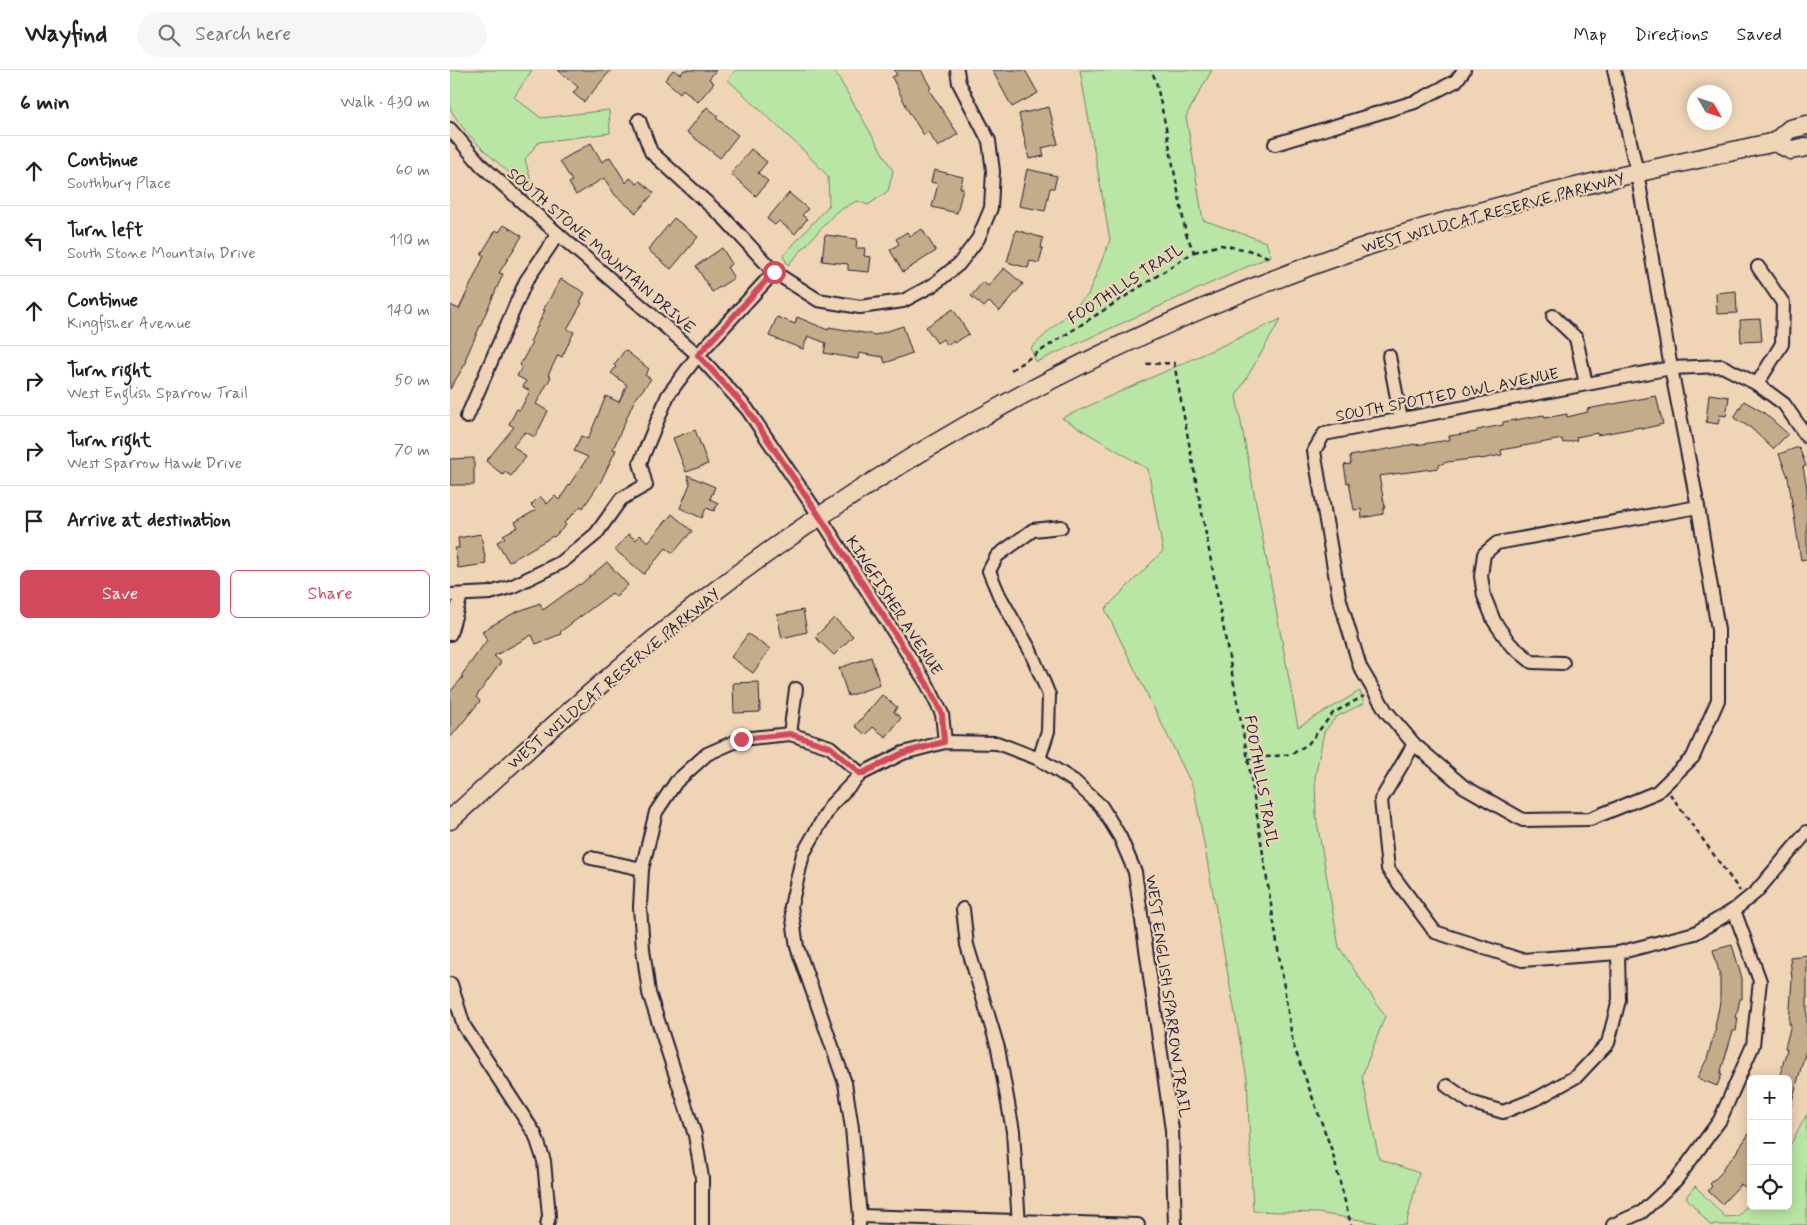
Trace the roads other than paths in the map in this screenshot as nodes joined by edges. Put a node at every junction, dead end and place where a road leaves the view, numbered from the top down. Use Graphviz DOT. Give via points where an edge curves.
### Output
graph roads {
  1 [pos="957,70"];
  2 [pos="1464,70"];
  3 [pos="1614,70"];
  4 [pos="639,120"];
  5 [pos="1807,125"];
  6 [pos="450,129"];
  7 [pos="1775,142"];
  8 [pos="1275,144"];
  9 [pos="1807,147"];
  10 [pos="1637,172"];
  11 [pos="558,234"];
  12 [pos="1758,267"];
  13 [pos="774,272"];
  14 [pos="1553,316"];
  15 [pos="698,355"];
  16 [pos="1389,356"];
  17 [pos="1671,368"];
  18 [pos="1586,384"];
  19 [pos="1757,384"];
  20 [pos="466,417"];
  21 [pos="1401,419"];
  22 [pos="1807,437"];
  23 [pos="1698,507"];
  24 [pos="820,517"];
  25 [pos="1061,527"];
  26 [pos="455,595"];
  27 [pos="450,634"];
  28 [pos="1563,663"];
  29 [pos="796,689"];
  30 [pos="790,734"];
  31 [pos="944,742"];
  32 [pos="1414,744"];
  33 [pos="1039,758"];
  34 [pos="861,774"];
  35 [pos="450,820"];
  36 [pos="1807,832"];
  37 [pos="591,858"];
  38 [pos="642,869"];
  39 [pos="963,909"];
  40 [pos="1734,910"];
  41 [pos="1618,953"];
  42 [pos="451,984"];
  43 [pos="1447,1086"];
  44 [pos="860,1220"];
  45 [pos="1019,1223"];
  46 [pos="547,1225"];
  47 [pos="702,1225"];
  48 [pos="1138,1225"];
  49 [pos="1175,1225"];
  50 [pos="1613,1225"];
  1 -- 13 [label="street" via="959,83 989,141 993,171 991,208 978,239 959,264 933,285 903,301 860,307 818,300"];
  2 -- 8 [label="street" via="1456,81 1415,102"];
  3 -- 10 [label="street, SOUTH SPOTTED OWL AVENUE"];
  4 -- 13 [label="street" via="651,152 725,219"];
  5 -- 7 [label="main road, WEST WILDCAT RESERVE PARKWAY" via="1790,129"];
  6 -- 11 [label="street, SOUTH STONE MOUNTAIN DRIVE" via="482,166"];
  7 -- 9 [label="main road, WEST WILDCAT RESERVE PARKWAY" via="1791,150"];
  7 -- 10 [label="main road, WEST WILDCAT RESERVE PARKWAY"];
  10 -- 17 [label="street, SOUTH SPOTTED OWL AVENUE"];
  10 -- 24 [label="main road, WEST WILDCAT RESERVE PARKWAY" via="1479,212 1372,244 1195,312 1103,354 997,409"];
  11 -- 15 [label="street, SOUTH STONE MOUNTAIN DRIVE"];
  11 -- 20 [label="street" via="526,281"];
  12 -- 19 [label="street" via="1783,304 1782,344"];
  13 -- 15 [label="street"];
  14 -- 18 [label="street" via="1576,338"];
  15 -- 24 [label="street, SOUTH STONE MOUNTAIN DRIVE" via="747,409"];
  15 -- 26 [label="street" via="668,395 640,463 646,485 621,499 596,534 562,562 513,586"];
  16 -- 21 [label="street"];
  17 -- 18 [label="street, SOUTH SPOTTED OWL AVENUE"];
  17 -- 19 [label="street" via="1722,366"];
  17 -- 23 [label="street, SOUTH SPOTTED OWL AVENUE"];
  18 -- 21 [label="street, SOUTH SPOTTED OWL AVENUE"];
  19 -- 22 [label="street" via="1784,404"];
  21 -- 32 [label="street, SOUTH SPOTTED OWL AVENUE" via="1324,434 1314,451 1339,597 1360,667 1386,711"];
  23 -- 28 [label="street" via="1497,543 1484,554 1480,576 1484,596 1494,621 1510,644 1532,662"];
  23 -- 32 [label="street, SOUTH SPOTTED OWL AVENUE" via="1718,630 1718,700 1693,757 1657,792 1590,818 1523,820 1463,786"];
  24 -- 31 [label="street, KINGFISHER AVENUE" via="927,684 942,714"];
  24 -- 35 [label="main road, WEST WILDCAT RESERVE PARKWAY" via="662,634 576,706"];
  25 -- 33 [label="street" via="1033,530 997,556 989,571 1049,695 1048,731"];
  26 -- 27 [label="street"];
  29 -- 30 [label="street"];
  30 -- 34 [label="street" via="830,747"];
  30 -- 38 [label="street" via="741,739 707,754 676,782 656,812"];
  31 -- 33 [label="street, WEST ENGLISH SPARROW TRAIL" via="997,743"];
  31 -- 34 [label="street, WEST ENGLISH SPARROW TRAIL" via="903,753"];
  32 -- 41 [label="street" via="1381,800 1388,869 1436,932 1522,960"];
  33 -- 49 [label="street, WEST ENGLISH SPARROW TRAIL" via="1074,781 1101,806 1120,837 1135,872 1172,1130"];
  34 -- 44 [label="street, WEST ENGLISH SPARROW TRAIL" via="831,805 803,854 791,906 797,947 845,1083"];
  36 -- 40 [label="street" via="1756,892"];
  37 -- 38 [label="street"];
  38 -- 47 [label="street" via="640,907 650,993 695,1135 702,1178"];
  39 -- 45 [label="street" via="968,945 998,1048 1013,1131"];
  40 -- 41 [label="street" via="1695,933"];
  40 -- 50 [label="street" via="1760,981 1753,1045 1720,1120 1676,1180 1642,1212"];
  41 -- 43 [label="street" via="1619,1000 1608,1044 1577,1076 1504,1112 1470,1102"];
  42 -- 46 [label="street" via="464,1026 535,1134 544,1161"];
  44 -- 45 [label="street"];
  45 -- 48 [label="street"];
}
